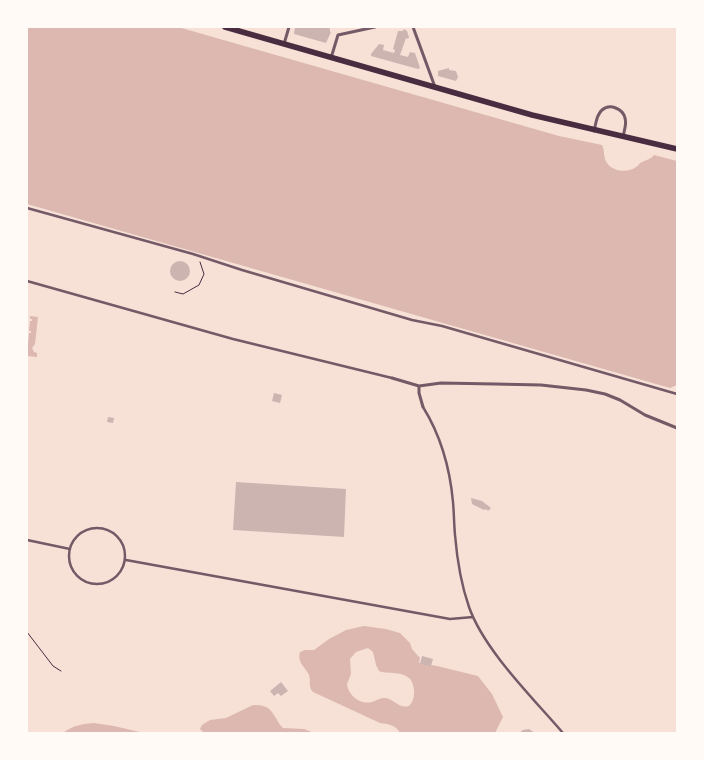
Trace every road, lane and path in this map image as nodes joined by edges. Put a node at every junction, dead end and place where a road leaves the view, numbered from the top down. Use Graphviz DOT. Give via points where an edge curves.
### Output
graph roads {
  1 [pos="225,27"];
  2 [pos="289,27"];
  3 [pos="375,27"];
  4 [pos="413,27"];
  5 [pos="284,44"];
  6 [pos="331,58"];
  7 [pos="436,88"];
  8 [pos="594,131"];
  9 [pos="623,137"];
  10 [pos="677,149"];
  11 [pos="27,208"];
  12 [pos="193,254"];
  13 [pos="27,281"];
  14 [pos="175,292"];
  15 [pos="392,378"];
  16 [pos="419,386"];
  17 [pos="677,394"];
  18 [pos="423,407"];
  19 [pos="677,428"];
  20 [pos="27,540"];
  21 [pos="70,549"];
  22 [pos="126,560"];
  23 [pos="473,617"];
  24 [pos="27,632"];
  25 [pos="61,671"];
  26 [pos="563,733"];
  1 -- 5 [label="highway"];
  2 -- 5 [label="street"];
  3 -- 6 [label="street" via="338,35"];
  4 -- 7 [label="street"];
  5 -- 6 [label="highway"];
  6 -- 7 [label="highway"];
  7 -- 8 [label="highway"];
  8 -- 9 [label="highway"];
  8 -- 9 [label="street" via="602,110 614,107 621,111 626,119"];
  9 -- 10 [label="highway"];
  11 -- 12 [label="street"];
  12 -- 14 [label="path" via="201,263 204,274 202,280 197,287 187,293"];
  12 -- 17 [label="street" via="405,318 442,326"];
  13 -- 15 [label="street" via="233,339"];
  15 -- 16 [label="street"];
  16 -- 18 [label="street"];
  16 -- 19 [label="street" via="441,383 541,385 586,390 620,400 645,415"];
  18 -- 23 [label="street" via="446,462 453,503 458,561 465,595"];
  20 -- 21 [label="street"];
  21 -- 22 [label="street" via="77,536 89,529 100,528 110,530 117,536 124,547"];
  21 -- 22 [label="street" via="69,557 73,569 88,583 100,584 112,580 123,569"];
  22 -- 23 [label="street" via="450,619"];
  23 -- 26 [label="street" via="502,662"];
  24 -- 25 [label="path" via="53,666"];
}
